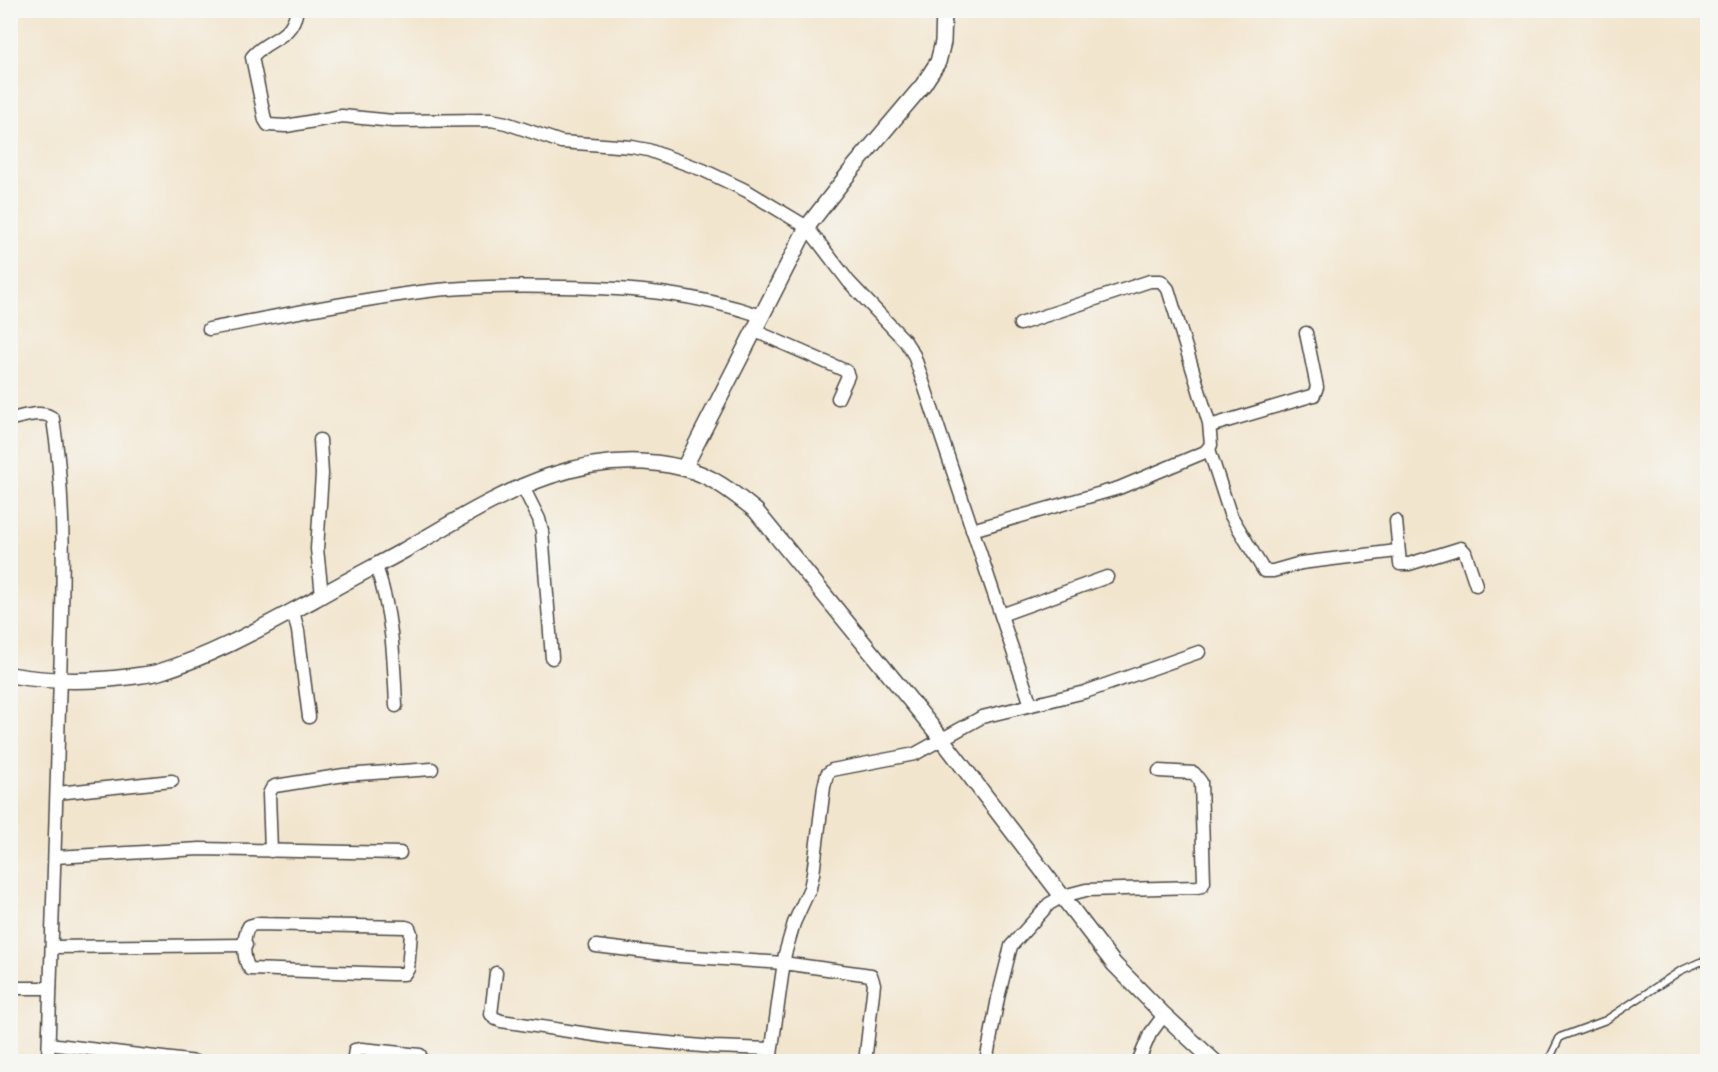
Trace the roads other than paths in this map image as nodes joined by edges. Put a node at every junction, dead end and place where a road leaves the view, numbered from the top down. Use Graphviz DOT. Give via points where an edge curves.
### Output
graph roads {
  1 [pos="297,10"];
  2 [pos="944,10"];
  3 [pos="807,227"];
  4 [pos="762,316"];
  5 [pos="1020,324"];
  6 [pos="209,329"];
  7 [pos="755,331"];
  8 [pos="1306,333"];
  9 [pos="838,398"];
  10 [pos="10,419"];
  11 [pos="1210,426"];
  12 [pos="320,440"];
  13 [pos="1209,449"];
  14 [pos="684,468"];
  15 [pos="527,495"];
  16 [pos="1396,521"];
  17 [pos="972,530"];
  18 [pos="1397,551"];
  19 [pos="379,576"];
  20 [pos="1107,577"];
  21 [pos="1476,585"];
  22 [pos="322,595"];
  23 [pos="1001,615"];
  24 [pos="296,621"];
  25 [pos="1200,652"];
  26 [pos="552,658"];
  27 [pos="10,675"];
  28 [pos="60,695"];
  29 [pos="1031,705"];
  30 [pos="396,706"];
  31 [pos="309,717"];
  32 [pos="934,743"];
  33 [pos="432,769"];
  34 [pos="1159,771"];
  35 [pos="172,781"];
  36 [pos="57,793"];
  37 [pos="271,851"];
  38 [pos="400,853"];
  39 [pos="55,857"];
  40 [pos="1056,900"];
  41 [pos="246,945"];
  42 [pos="596,946"];
  43 [pos="51,947"];
  44 [pos="1707,962"];
  45 [pos="783,963"];
  46 [pos="496,973"];
  47 [pos="10,988"];
  48 [pos="50,988"];
  49 [pos="1157,1025"];
  50 [pos="49,1044"];
  51 [pos="420,1055"];
  52 [pos="770,1055"];
  53 [pos="48,1062"];
  54 [pos="196,1062"];
  55 [pos="353,1062"];
  56 [pos="865,1062"];
  57 [pos="986,1062"];
  58 [pos="1138,1062"];
  59 [pos="1215,1062"];
  60 [pos="1548,1062"];
  1 -- 3 [label="street" via="286,34 252,57 268,125 286,126 342,116 393,121 491,120 561,142 632,147 661,154 723,178"];
  2 -- 3 [label="street" via="938,62"];
  3 -- 4 [label="street"];
  3 -- 17 [label="street" via="849,282 911,350"];
  4 -- 6 [label="street" via="677,294 512,285 384,297"];
  4 -- 7 [label="street"];
  5 -- 11 [label="street" via="1161,281 1168,289"];
  7 -- 9 [label="street" via="846,372 848,376"];
  7 -- 14 [label="street"];
  8 -- 11 [label="street" via="1317,387 1314,395"];
  10 -- 28 [label="street" via="44,414 53,419 62,512"];
  11 -- 13 [label="street"];
  12 -- 22 [label="street" via="317,549"];
  13 -- 17 [label="street" via="1138,481"];
  13 -- 18 [label="street" via="1230,514 1264,571"];
  14 -- 15 [label="street" via="623,462 592,464 563,470"];
  14 -- 32 [label="street" via="713,481 756,511"];
  15 -- 19 [label="street"];
  15 -- 26 [label="street" via="542,531"];
  16 -- 18 [label="street"];
  17 -- 23 [label="street"];
  18 -- 21 [label="street" via="1403,565 1461,548"];
  19 -- 22 [label="street"];
  19 -- 30 [label="street" via="393,643"];
  20 -- 23 [label="street"];
  22 -- 24 [label="street"];
  23 -- 29 [label="street"];
  24 -- 28 [label="street" via="157,673 93,681"];
  24 -- 31 [label="street"];
  25 -- 29 [label="street" via="1085,692"];
  27 -- 28 [label="street"];
  28 -- 36 [label="street"];
  29 -- 32 [label="street" via="982,717"];
  32 -- 40 [label="street"];
  32 -- 45 [label="street" via="915,754 840,767 827,774 812,881"];
  33 -- 37 [label="street" via="344,775 272,788"];
  34 -- 40 [label="street" via="1194,772 1201,782 1202,886 1086,891"];
  35 -- 36 [label="street"];
  36 -- 39 [label="street"];
  37 -- 38 [label="street"];
  37 -- 39 [label="street" via="200,849"];
  39 -- 43 [label="street"];
  40 -- 49 [label="street" via="1114,964"];
  40 -- 57 [label="street" via="1011,946"];
  41 -- 41 [label="street" via="247,929 256,924 401,926 411,933 408,969 404,974 250,969 246,965"];
  41 -- 43 [label="street"];
  42 -- 45 [label="street"];
  43 -- 48 [label="street"];
  44 -- 60 [label="lane" via="1680,971 1606,1020 1560,1037"];
  45 -- 52 [label="street"];
  45 -- 56 [label="street" via="873,978"];
  46 -- 52 [label="street" via="491,1014 501,1021"];
  47 -- 48 [label="street"];
  48 -- 50 [label="street"];
  49 -- 58 [label="street"];
  49 -- 59 [label="street"];
  50 -- 53 [label="street"];
  50 -- 54 [label="street"];
  51 -- 55 [label="street" via="362,1048 355,1050"];
}
